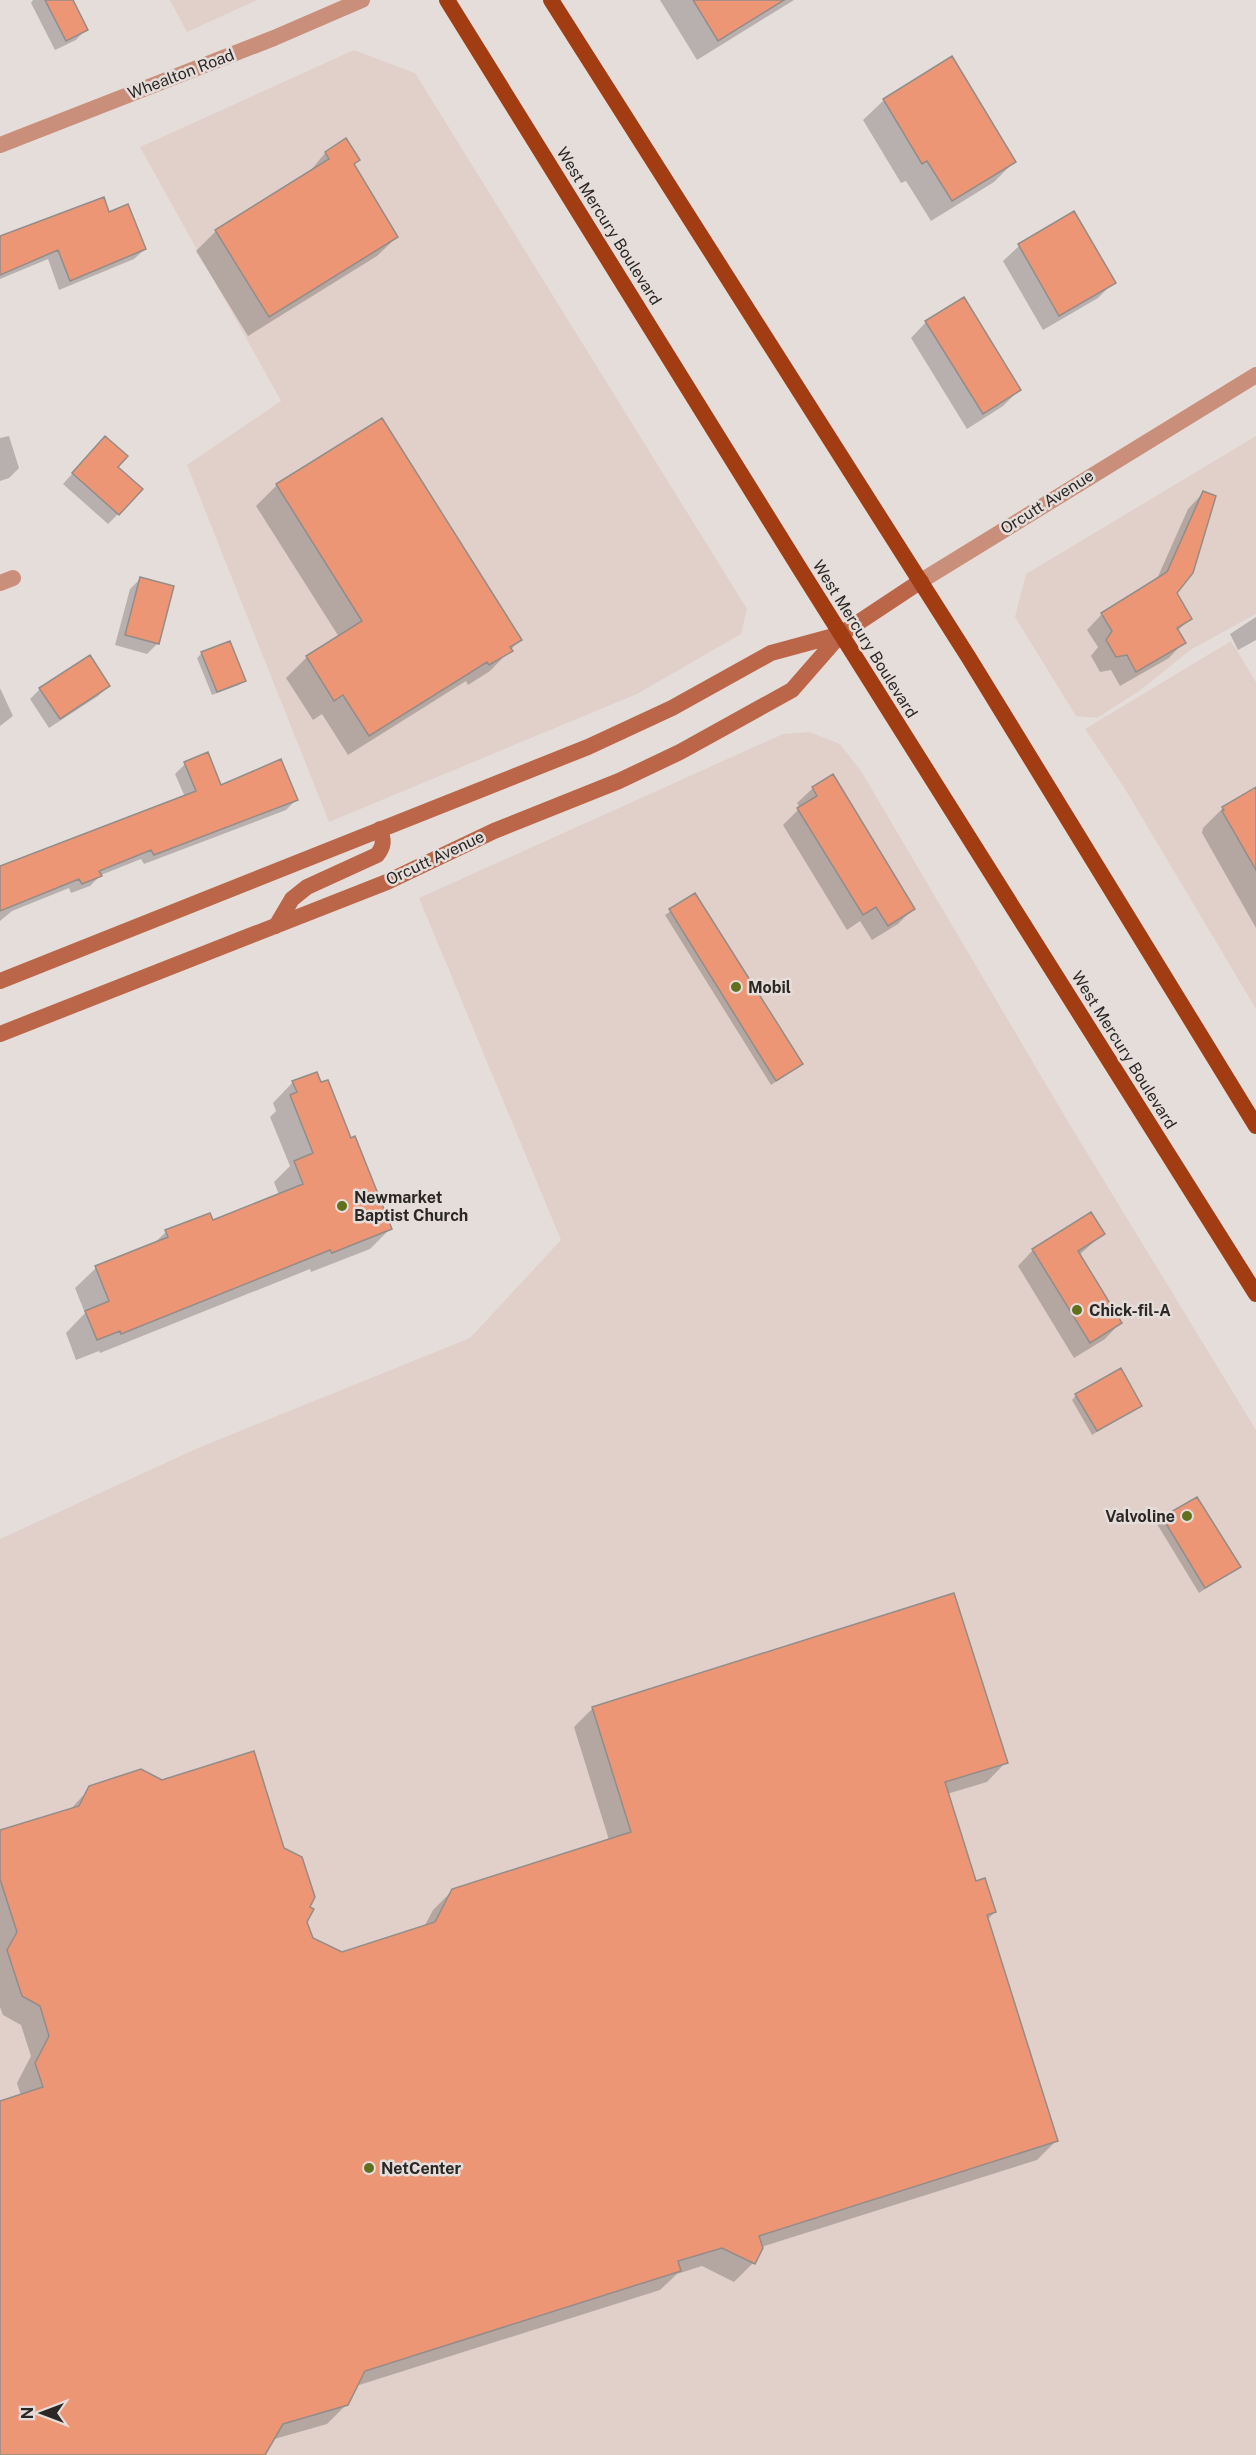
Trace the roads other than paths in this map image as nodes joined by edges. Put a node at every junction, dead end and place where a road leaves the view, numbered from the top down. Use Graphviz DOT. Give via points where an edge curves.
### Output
graph roads {
  1 [pos="362,0"];
  2 [pos="447,0"];
  3 [pos="551,0"];
  4 [pos="0,145"];
  5 [pos="1256,375"];
  6 [pos="921,581"];
  7 [pos="841,634"];
  8 [pos="380,830"];
  9 [pos="276,926"];
  10 [pos="0,981"];
  11 [pos="0,1034"];
  12 [pos="1256,1126"];
  13 [pos="1256,1294"];
  1 -- 4 [label="street, Whealton Road"];
  2 -- 7 [label="highway, West Mercury Boulevard"];
  3 -- 6 [label="highway"];
  5 -- 6 [label="street, Orcutt Avenue"];
  6 -- 7 [label="main road, Orcutt Avenue"];
  6 -- 12 [label="highway"];
  7 -- 8 [label="main road, Orcutt Avenue" via="771,653 672,708 588,747"];
  7 -- 9 [label="main road, Orcutt Avenue" via="792,690 680,752 486,834 408,873"];
  7 -- 13 [label="highway, West Mercury Boulevard"];
  8 -- 9 [label="main road" via="384,840 377,855 307,887 292,898"];
  8 -- 10 [label="main road, Orcutt Avenue"];
  9 -- 11 [label="main road, Orcutt Avenue"];
}
